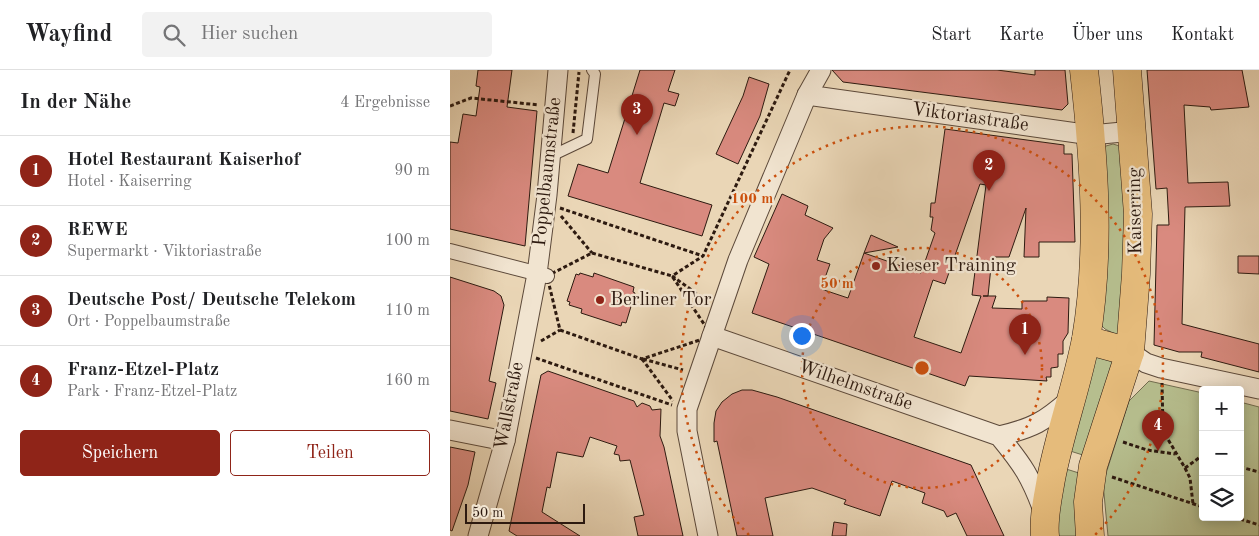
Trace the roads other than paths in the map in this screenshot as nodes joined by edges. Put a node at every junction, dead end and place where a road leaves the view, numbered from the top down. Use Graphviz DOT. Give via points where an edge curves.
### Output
graph roads {
  1 [pos="558,70"];
  2 [pos="592,70"];
  3 [pos="821,70"];
  4 [pos="1084,70"];
  5 [pos="1127,70"];
  6 [pos="806,95"];
  7 [pos="1133,131"];
  8 [pos="1091,135"];
  9 [pos="549,157"];
  10 [pos="450,251"];
  11 [pos="542,275"];
  12 [pos="712,336"];
  13 [pos="1086,340"];
  14 [pos="1130,352"];
  15 [pos="1259,388"];
  16 [pos="1070,399"];
  17 [pos="450,430"];
  18 [pos="999,436"];
  19 [pos="505,440"];
  20 [pos="1046,527"];
  21 [pos="479,536"];
  22 [pos="708,536"];
  23 [pos="1090,536"];
  1 -- 9 [label="street, Poppelbaumstraße"];
  2 -- 9 [label="lane" via="595,74 587,139"];
  3 -- 6 [label="street"];
  4 -- 8 [label="main road"];
  5 -- 7 [label="main road, Kaiserring"];
  6 -- 8 [label="street, Viktoriastraße"];
  6 -- 12 [label="street" via="738,260"];
  7 -- 8 [label="street, Viktoriastraße"];
  7 -- 14 [label="main road, Kaiserring" via="1138,223"];
  8 -- 13 [label="main road" via="1094,275"];
  9 -- 11 [label="street, Poppelbaumstraße"];
  10 -- 11 [label="street"];
  11 -- 19 [label="street, Wallstraße" via="521,353"];
  12 -- 18 [label="street, Wilhelmstraße"];
  12 -- 22 [label="street" via="687,410 687,431"];
  13 -- 14 [label="main road"];
  13 -- 16 [label="main road"];
  14 -- 15 [label="street" via="1161,368"];
  14 -- 23 [label="main road, Kaiserring" via="1092,466 1088,502"];
  16 -- 18 [label="street" via="1029,429"];
  16 -- 20 [label="main road" via="1056,456"];
  17 -- 19 [label="street"];
  18 -- 20 [label="street" via="1033,482"];
  19 -- 21 [label="street, Wallstraße"];
}
